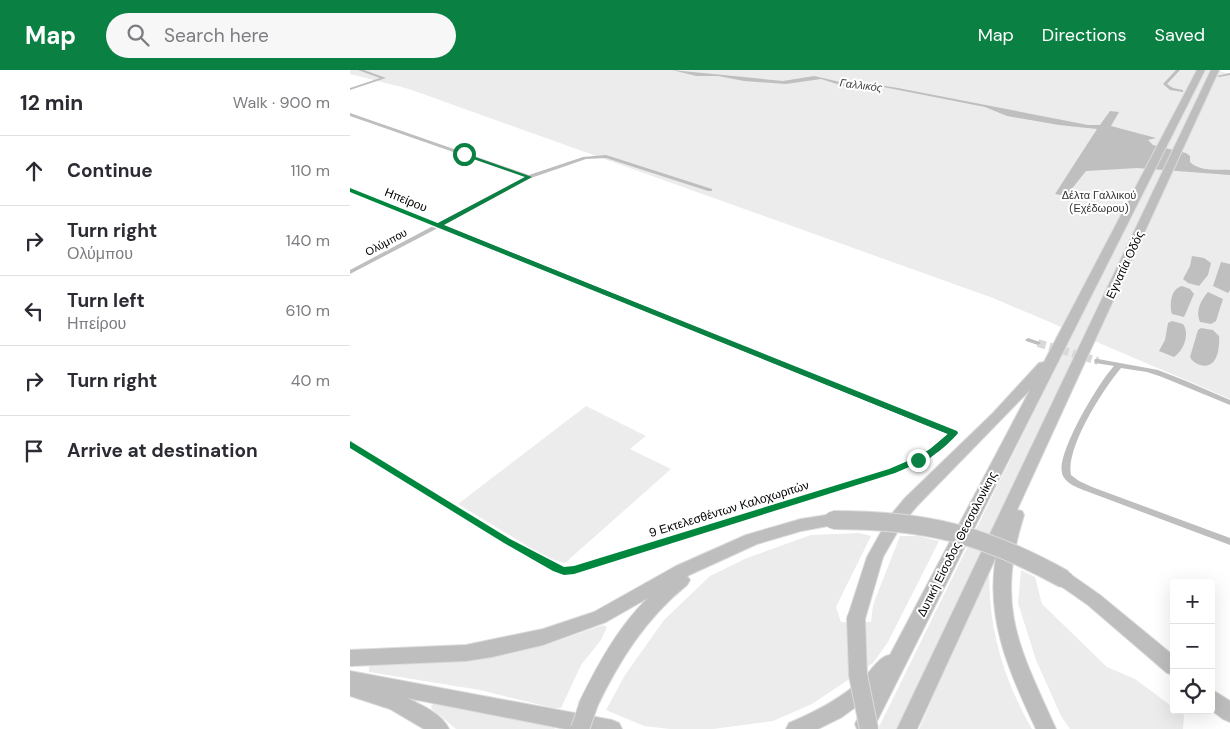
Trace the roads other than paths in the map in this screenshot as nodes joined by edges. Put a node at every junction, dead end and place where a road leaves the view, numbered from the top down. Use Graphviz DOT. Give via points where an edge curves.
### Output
graph roads {
  1 [pos="360,70"];
  2 [pos="1178,70"];
  3 [pos="1201,70"];
  4 [pos="1218,72"];
  5 [pos="1230,74"];
  6 [pos="350,89"];
  7 [pos="1181,91"];
  8 [pos="1177,105"];
  9 [pos="1203,110"];
  10 [pos="350,114"];
  11 [pos="1174,123"];
  12 [pos="1189,125"];
  13 [pos="529,177"];
  14 [pos="350,190"];
  15 [pos="710,190"];
  16 [pos="439,225"];
  17 [pos="350,272"];
  18 [pos="1028,340"];
  19 [pos="1038,343"];
  20 [pos="1052,359"];
  21 [pos="1098,361"];
  22 [pos="1118,367"];
  23 [pos="1230,403"];
  24 [pos="954,433"];
  25 [pos="350,444"];
  26 [pos="1033,459"];
  27 [pos="1230,542"];
  28 [pos="706,562"];
  29 [pos="919,616"];
  30 [pos="350,658"];
  31 [pos="1170,663"];
  32 [pos="350,679"];
  33 [pos="350,688"];
  34 [pos="1215,701"];
  35 [pos="1230,713"];
  36 [pos="1046,726"];
  37 [pos="439,729"];
  38 [pos="580,729"];
  39 [pos="612,729"];
  40 [pos="796,729"];
  41 [pos="863,729"];
  42 [pos="869,729"];
  43 [pos="907,729"];
  1 -- 6 [label="street" via="384,78"];
  2 -- 7 [label="street" via="1165,84"];
  3 -- 11 [label="highway, Εγνατία Οδός"];
  4 -- 5 [label="street"];
  4 -- 12 [label="highway, Εγνατία Οδός"];
  8 -- 11 [label="highway"];
  9 -- 12 [label="highway"];
  10 -- 13 [label="street"];
  11 -- 20 [label="highway, Εγνατία Οδός"];
  12 -- 26 [label="highway, Εγνατία Οδός"];
  13 -- 15 [label="street, Ολύμπου" via="595,156 606,156"];
  13 -- 16 [label="street, Ολύμπου"];
  14 -- 16 [label="street, Ηπείρου"];
  16 -- 17 [label="street, Ολύμπου"];
  16 -- 24 [label="street, Ηπείρου"];
  18 -- 19 [label="street"];
  20 -- 29 [label="highway, Δυτική Είσοδος Θεσσαλονίκης"];
  20 -- 42 [label="highway, bridge" via="911,502 896,520 875,557 856,619 855,670"];
  21 -- 22 [label="street"];
  22 -- 23 [label="street" via="1156,372"];
  22 -- 27 [label="street" via="1103,382 1074,439 1066,473 1070,479 1089,489"];
  24 -- 25 [label="street, 9 Εκτελεσθέντων Καλοχωριτών" via="928,456 892,471 564,571 507,541"];
  26 -- 36 [label="highway" via="1026,490 1006,540 1002,611 1016,665"];
  26 -- 43 [label="highway"];
  28 -- 30 [label="highway" via="682,571 600,617 527,642 466,653"];
  28 -- 31 [label="highway, bridge" via="733,547 774,532 833,520 886,520 927,525 959,532 1012,551 1064,579"];
  28 -- 38 [label="highway, bridge" via="668,590 616,649"];
  29 -- 40 [label="highway" via="877,678 842,707"];
  29 -- 41 [label="highway, Δυτική Είσοδος Θεσσαλονίκης"];
  32 -- 39 [label="highway"];
  33 -- 37 [label="highway" via="394,702 421,715"];
  34 -- 35 [label="highway"];
}
